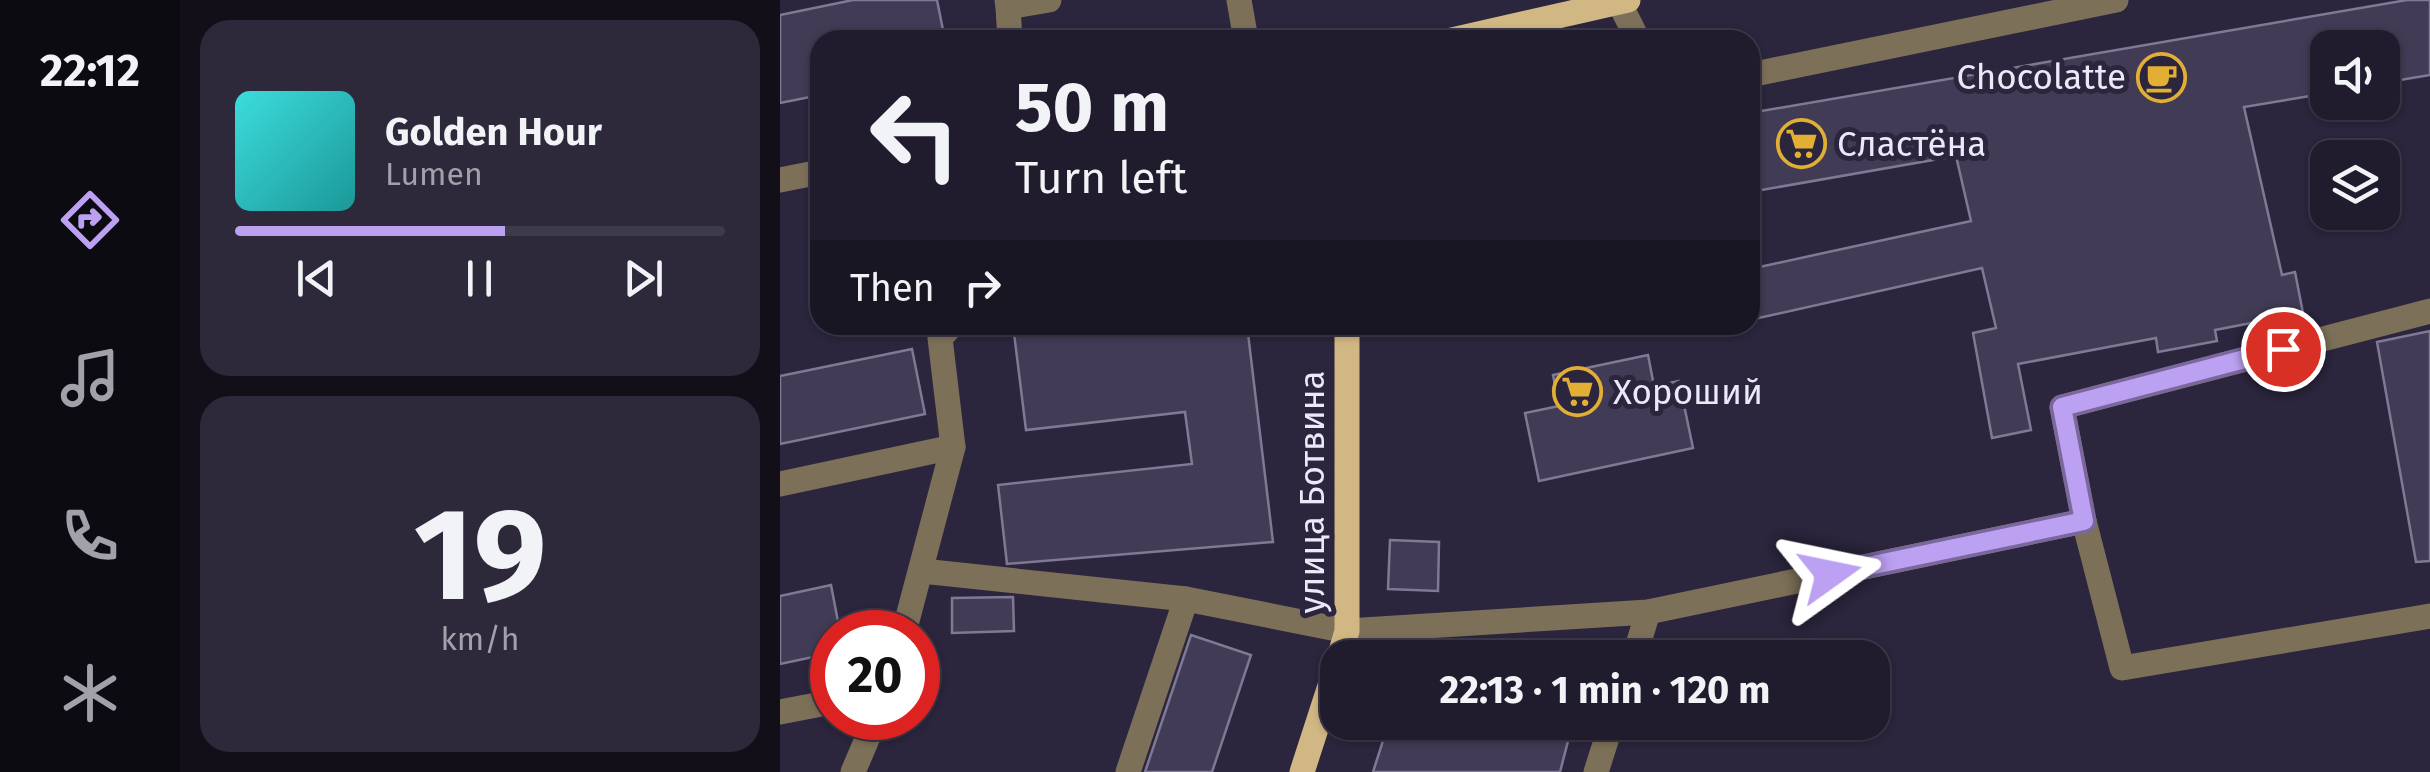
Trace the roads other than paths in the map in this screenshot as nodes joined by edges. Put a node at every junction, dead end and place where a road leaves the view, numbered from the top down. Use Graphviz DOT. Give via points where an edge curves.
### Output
graph roads {
  1 [pos="1049,0"];
  2 [pos="1238,0"];
  3 [pos="2116,0"];
  4 [pos="1623,1"];
  5 [pos="1007,4"];
  6 [pos="1009,30"];
  7 [pos="1244,30"];
  8 [pos="1496,30"];
  9 [pos="1634,30"];
  10 [pos="1760,74"];
  11 [pos="810,174"];
  12 [pos="780,180"];
  13 [pos="2430,311"];
  14 [pos="943,335"];
  15 [pos="1347,335"];
  16 [pos="953,446"];
  17 [pos="780,484"];
  18 [pos="2084,521"];
  19 [pos="922,571"];
  20 [pos="1186,598"];
  21 [pos="910,610"];
  22 [pos="1648,612"];
  23 [pos="2430,616"];
  24 [pos="1347,631"];
  25 [pos="1344,640"];
  26 [pos="1639,640"];
  27 [pos="810,706"];
  28 [pos="780,712"];
  29 [pos="1320,716"];
  30 [pos="867,740"];
  31 [pos="1606,740"];
  32 [pos="853,772"];
  33 [pos="1128,772"];
  34 [pos="1302,772"];
  35 [pos="1596,772"];
  1 -- 5 [label="street"];
  2 -- 7 [label="street"];
  3 -- 10 [label="street"];
  4 -- 8 [label="main road"];
  4 -- 9 [label="street"];
  5 -- 6 [label="street"];
  11 -- 12 [label="street"];
  13 -- 18 [label="street" via="2062,407"];
  14 -- 16 [label="street"];
  15 -- 24 [label="main road, улица Ботвина"];
  16 -- 17 [label="street"];
  16 -- 19 [label="street"];
  18 -- 22 [label="street"];
  18 -- 23 [label="street" via="2122,668"];
  19 -- 20 [label="street"];
  19 -- 21 [label="street"];
  20 -- 24 [label="street"];
  20 -- 33 [label="street"];
  22 -- 24 [label="street"];
  22 -- 26 [label="street"];
  24 -- 25 [label="main road, улица Ботвина"];
  27 -- 28 [label="street"];
  29 -- 34 [label="main road, улица Ботвина"];
  30 -- 32 [label="street"];
  31 -- 35 [label="street"];
}
